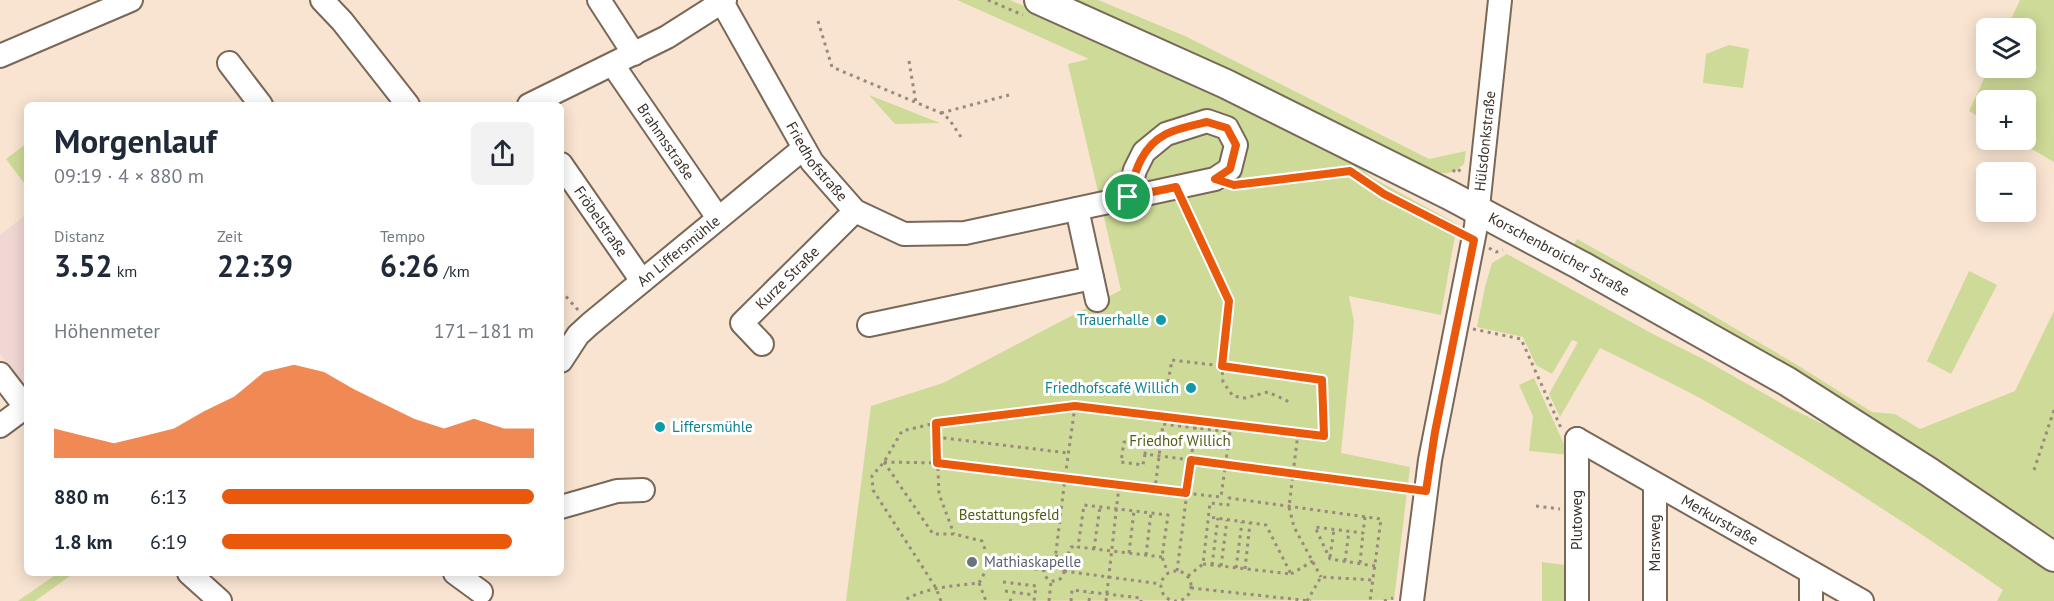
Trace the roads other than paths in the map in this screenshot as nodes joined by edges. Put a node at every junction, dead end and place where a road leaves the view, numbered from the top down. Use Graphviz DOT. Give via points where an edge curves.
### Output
graph roads {
  1 [pos="131,0"];
  2 [pos="322,0"];
  3 [pos="599,0"];
  4 [pos="1039,0"];
  5 [pos="1500,0"];
  6 [pos="723,1"];
  7 [pos="634,54"];
  8 [pos="0,56"];
  9 [pos="229,63"];
  10 [pos="613,65"];
  11 [pos="259,102"];
  12 [pos="406,102"];
  13 [pos="535,102"];
  14 [pos="804,148"];
  15 [pos="564,168"];
  16 [pos="1128,197"];
  17 [pos="1077,209"];
  18 [pos="1478,210"];
  19 [pos="855,211"];
  20 [pos="718,219"];
  21 [pos="642,281"];
  22 [pos="869,325"];
  23 [pos="762,344"];
  24 [pos="564,356"];
  25 [pos="0,374"];
  26 [pos="24,405"];
  27 [pos="24,409"];
  28 [pos="0,426"];
  29 [pos="1577,439"];
  30 [pos="1655,484"];
  31 [pos="643,490"];
  32 [pos="564,506"];
  33 [pos="2054,557"];
  34 [pos="1811,573"];
  35 [pos="192,576"];
  36 [pos="460,576"];
  37 [pos="483,589"];
  38 [pos="220,601"];
  39 [pos="1412,601"];
  40 [pos="1577,601"];
  41 [pos="1655,601"];
  42 [pos="1811,601"];
  43 [pos="1862,601"];
  1 -- 8 [label="street"];
  2 -- 12 [label="street"];
  3 -- 7 [label="street"];
  4 -- 18 [label="main road, Korschenbroicher Straße" via="1226,84"];
  5 -- 18 [label="street, Hülsdonkstraße"];
  6 -- 7 [label="street"];
  6 -- 14 [label="street, Friedhofstraße"];
  7 -- 10 [label="street"];
  9 -- 11 [label="street"];
  10 -- 13 [label="street"];
  10 -- 20 [label="street, Brahmsstraße"];
  14 -- 19 [label="street, Friedhofstraße"];
  14 -- 20 [label="street, An Liffersmühle"];
  15 -- 21 [label="street, Fröbelstraße"];
  16 -- 16 [label="street, Friedhofstraße" via="1215,179 1230,169 1236,145 1227,128 1207,122 1166,134 1144,152"];
  16 -- 17 [label="street, Friedhofstraße"];
  17 -- 19 [label="street, Friedhofstraße" via="965,233 904,234"];
  17 -- 22 [label="street" via="1095,289"];
  18 -- 33 [label="main road, Korschenbroicher Straße" via="1788,382"];
  18 -- 39 [label="street, Hülsdonkstraße" via="1435,432"];
  19 -- 23 [label="street, Kurze Straße" via="742,323"];
  20 -- 21 [label="street, An Liffersmühle"];
  21 -- 24 [label="street, An Liffersmühle" via="578,335"];
  25 -- 26 [label="street"];
  27 -- 28 [label="street"];
  29 -- 30 [label="street, Merkurstraße"];
  29 -- 40 [label="street, Plutoweg"];
  30 -- 34 [label="street, Merkurstraße"];
  30 -- 41 [label="street, Marsweg"];
  31 -- 32 [label="street" via="616,491"];
  34 -- 42 [label="street"];
  34 -- 43 [label="street, Merkurstraße"];
  35 -- 38 [label="street"];
  36 -- 37 [label="street"];
}
